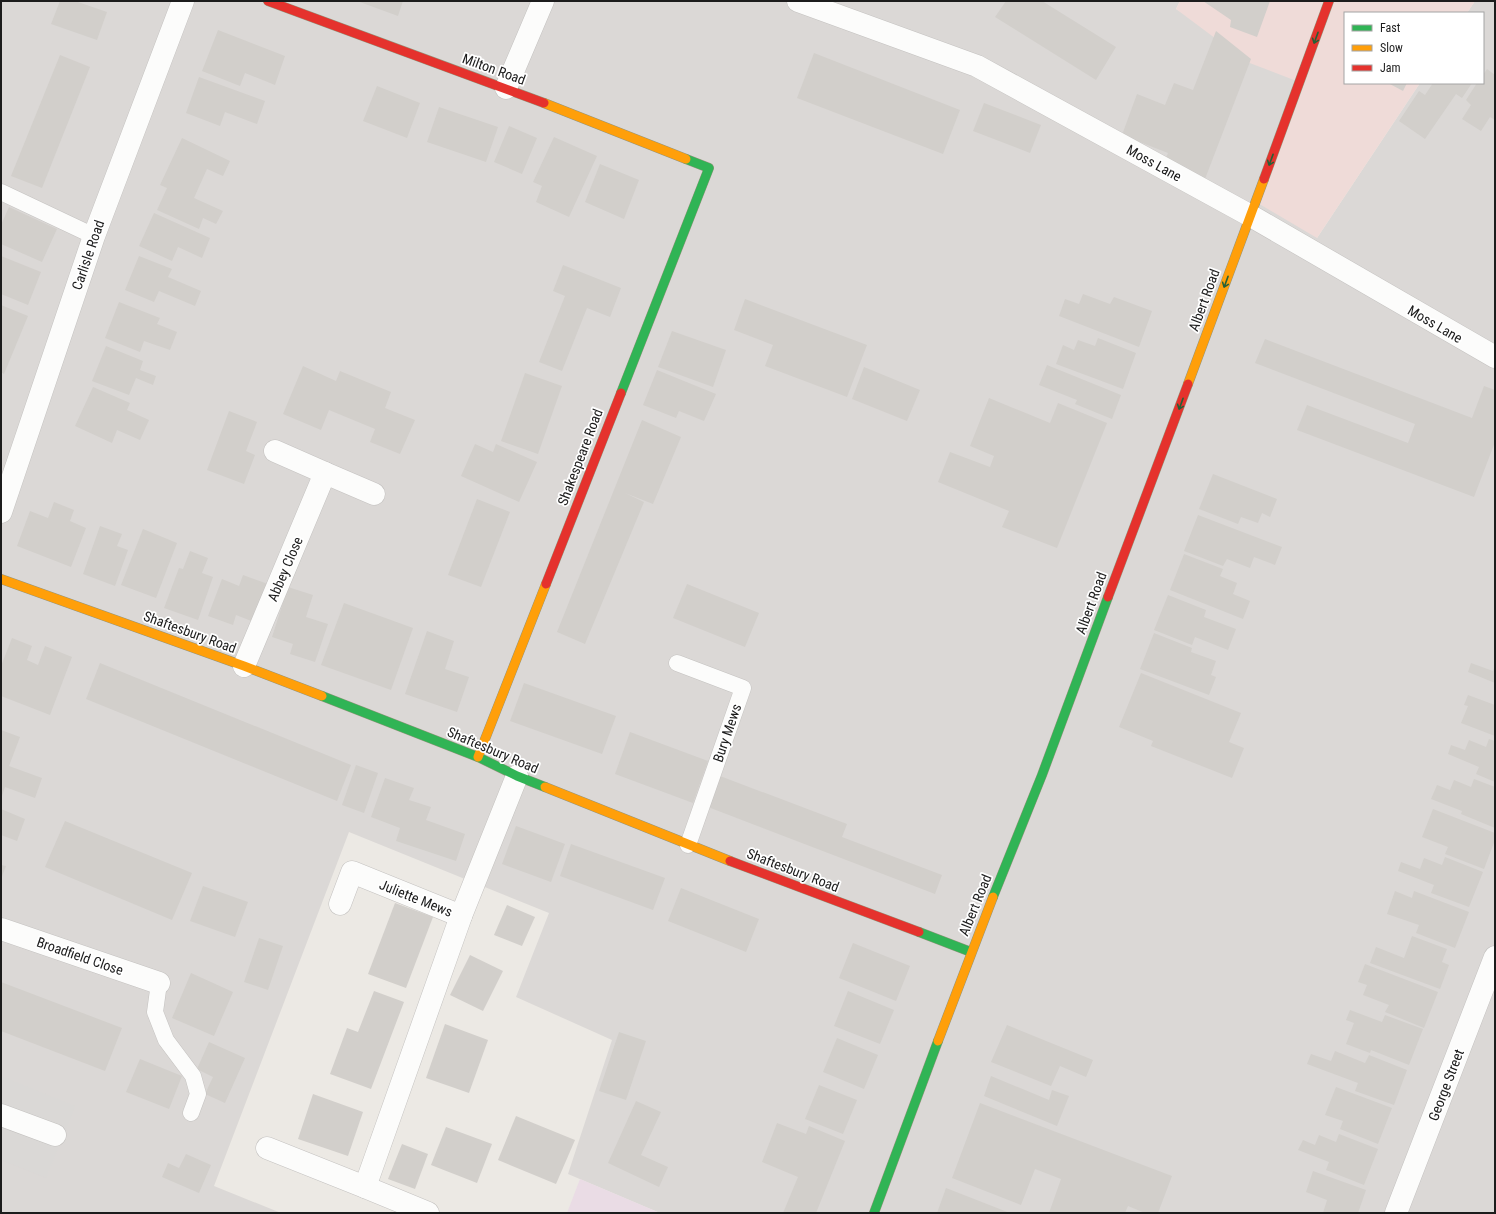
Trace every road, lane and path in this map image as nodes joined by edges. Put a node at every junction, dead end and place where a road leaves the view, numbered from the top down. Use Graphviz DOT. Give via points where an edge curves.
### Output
graph roads {
  1 [pos="183,1"];
  2 [pos="268,1"];
  3 [pos="543,1"];
  4 [pos="798,1"];
  5 [pos="1329,1"];
  6 [pos="506,88"];
  7 [pos="709,168"];
  8 [pos="1,192"];
  9 [pos="1251,216"];
  10 [pos="94,236"];
  11 [pos="1495,357"];
  12 [pos="274,451"];
  13 [pos="325,473"];
  14 [pos="374,494"];
  15 [pos="1,512"];
  16 [pos="1,579"];
  17 [pos="677,663"];
  18 [pos="244,666"];
  19 [pos="478,757"];
  20 [pos="517,776"];
  21 [pos="688,845"];
  22 [pos="340,904"];
  23 [pos="461,916"];
  24 [pos="1,929"];
  25 [pos="971,952"];
  26 [pos="1495,957"];
  27 [pos="159,983"];
  28 [pos="191,1112"];
  29 [pos="1,1115"];
  30 [pos="55,1135"];
  31 [pos="267,1148"];
  32 [pos="365,1187"];
  33 [pos="428,1213"];
  34 [pos="874,1213"];
  35 [pos="1396,1213"];
  1 -- 10 [label="street, Carlisle Road"];
  2 -- 6 [label="street, Milton Road"];
  3 -- 6 [label="street"];
  4 -- 9 [label="street, Moss Lane" via="977,66"];
  5 -- 9 [label="street, Albert Road, one-way"];
  6 -- 7 [label="street, Milton Road"];
  7 -- 19 [label="street, Shakespeare Road"];
  8 -- 10 [label="lane"];
  9 -- 11 [label="street, Moss Lane"];
  9 -- 25 [label="street, Albert Road, one-way" via="1042,775"];
  10 -- 15 [label="street, Carlisle Road"];
  12 -- 13 [label="street"];
  13 -- 14 [label="street"];
  13 -- 18 [label="street, Abbey Close"];
  16 -- 18 [label="street, Shaftesbury Road"];
  17 -- 21 [label="lane, Bury Mews" via="743,688"];
  18 -- 19 [label="street, Shaftesbury Road"];
  19 -- 20 [label="street, Shaftesbury Road"];
  20 -- 21 [label="street, Shaftesbury Road"];
  20 -- 23 [label="street, Juliette Mews"];
  21 -- 25 [label="street, Shaftesbury Road"];
  22 -- 23 [label="street, Juliette Mews" via="352,872"];
  23 -- 32 [label="street"];
  24 -- 27 [label="street, Broadfield Close"];
  25 -- 34 [label="street, Albert Road"];
  26 -- 35 [label="street, George Street"];
  27 -- 28 [label="lane" via="155,1012 166,1040 193,1076 198,1094"];
  29 -- 30 [label="street"];
  31 -- 32 [label="street"];
  32 -- 33 [label="street"];
}
